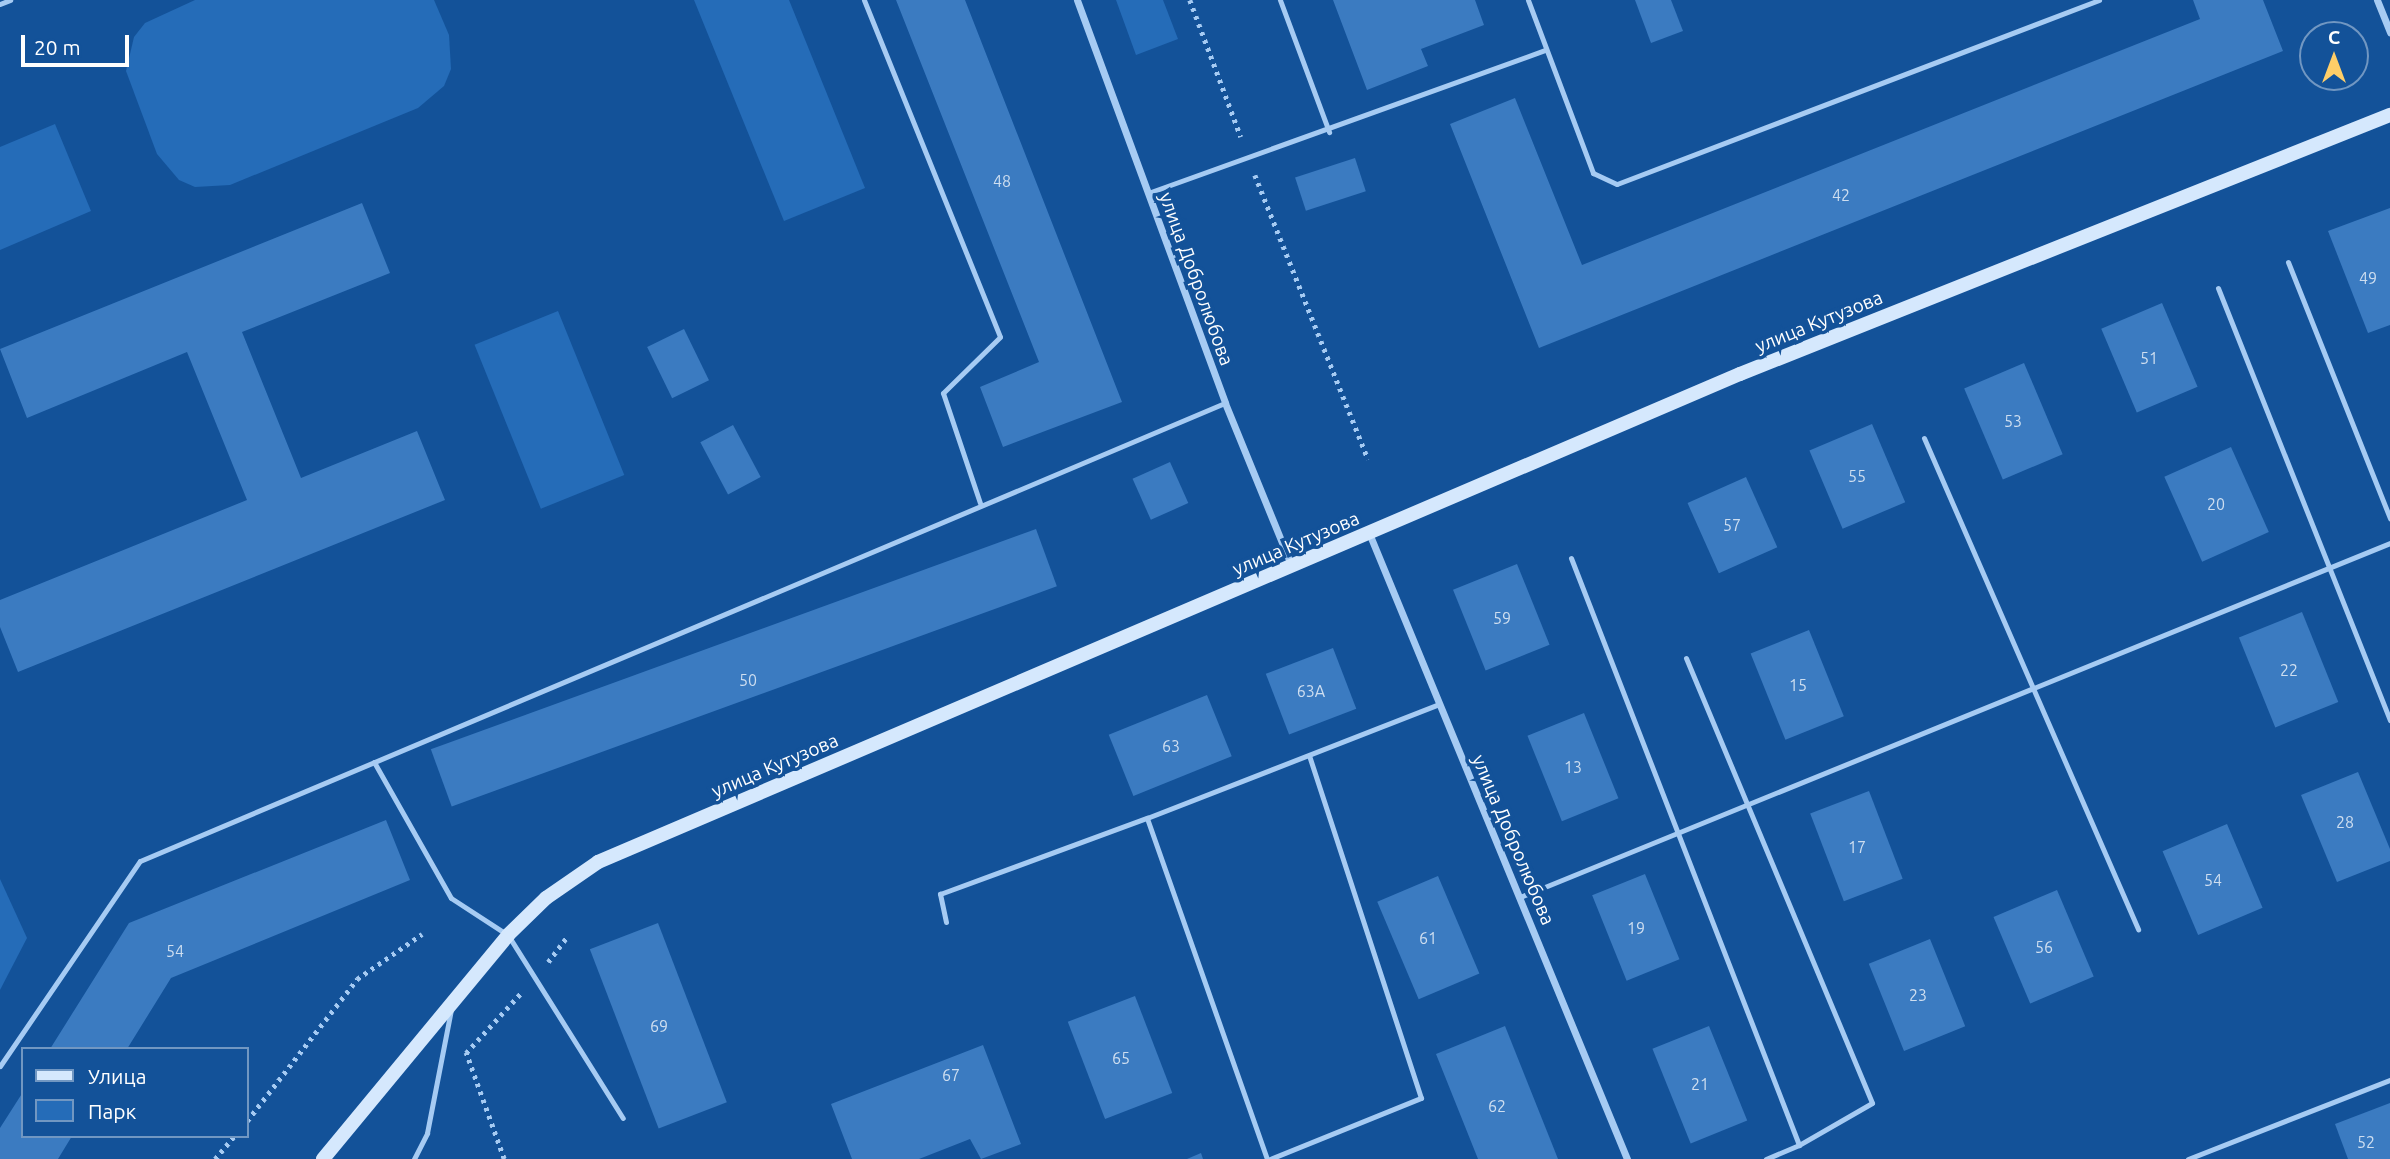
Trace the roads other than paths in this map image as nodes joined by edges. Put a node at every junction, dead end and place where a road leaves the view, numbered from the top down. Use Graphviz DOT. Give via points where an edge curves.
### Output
graph roads {
  1 [pos="10,0"];
  2 [pos="864,0"];
  3 [pos="1077,0"];
  4 [pos="1279,0"];
  5 [pos="1528,0"];
  6 [pos="2099,0"];
  7 [pos="2377,0"];
  8 [pos="0,4"];
  9 [pos="2390,33"];
  10 [pos="1546,50"];
  11 [pos="2390,115"];
  12 [pos="1329,131"];
  13 [pos="1148,193"];
  14 [pos="2288,262"];
  15 [pos="2218,288"];
  16 [pos="1225,402"];
  17 [pos="1924,438"];
  18 [pos="980,503"];
  19 [pos="2390,518"];
  20 [pos="1369,533"];
  21 [pos="2390,543"];
  22 [pos="1571,558"];
  23 [pos="1292,566"];
  24 [pos="2332,569"];
  25 [pos="1686,658"];
  26 [pos="2033,691"];
  27 [pos="1440,704"];
  28 [pos="2390,720"];
  29 [pos="1309,756"];
  30 [pos="374,762"];
  31 [pos="1748,804"];
  32 [pos="1147,818"];
  33 [pos="1676,834"];
  34 [pos="1520,897"];
  35 [pos="946,922"];
  36 [pos="2138,929"];
  37 [pos="508,935"];
  38 [pos="452,1005"];
  39 [pos="0,1066"];
  40 [pos="2390,1080"];
  41 [pos="623,1118"];
  42 [pos="1798,1146"];
  43 [pos="323,1159"];
  44 [pos="414,1159"];
  45 [pos="1268,1159"];
  46 [pos="1627,1159"];
  47 [pos="1766,1159"];
  48 [pos="2188,1159"];
  1 -- 8 [label="lane"];
  2 -- 18 [label="lane" via="1000,337 943,393"];
  3 -- 13 [label="street, улица Добролюбова"];
  4 -- 12 [label="lane"];
  5 -- 10 [label="lane"];
  6 -- 10 [label="lane" via="1617,184 1593,173"];
  7 -- 9 [label="street"];
  10 -- 12 [label="lane"];
  11 -- 20 [label="street, улица Кутузова" via="1740,374"];
  12 -- 13 [label="lane"];
  13 -- 16 [label="street, улица Добролюбова"];
  14 -- 19 [label="lane"];
  15 -- 24 [label="lane"];
  16 -- 18 [label="lane"];
  16 -- 23 [label="street, улица Добролюбова"];
  17 -- 26 [label="lane"];
  18 -- 30 [label="lane"];
  20 -- 23 [label="street, улица Кутузова"];
  20 -- 27 [label="street, улица Добролюбова"];
  21 -- 24 [label="lane"];
  22 -- 33 [label="lane"];
  23 -- 37 [label="street, улица Кутузова" via="598,862 546,898"];
  24 -- 26 [label="lane"];
  24 -- 28 [label="lane"];
  25 -- 31 [label="lane"];
  26 -- 31 [label="lane"];
  26 -- 36 [label="lane"];
  27 -- 29 [label="lane"];
  27 -- 34 [label="street, улица Добролюбова"];
  29 -- 32 [label="lane"];
  29 -- 45 [label="lane" via="1421,1098"];
  30 -- 37 [label="lane" via="451,898"];
  30 -- 39 [label="lane" via="140,861"];
  31 -- 33 [label="lane"];
  31 -- 42 [label="lane" via="1872,1103"];
  32 -- 35 [label="lane" via="940,894"];
  32 -- 45 [label="lane"];
  33 -- 34 [label="lane"];
  33 -- 42 [label="lane"];
  34 -- 46 [label="street, улица Добролюбова"];
  37 -- 38 [label="street, улица Кутузова"];
  37 -- 41 [label="lane"];
  38 -- 43 [label="street, улица Кутузова"];
  38 -- 44 [label="lane" via="427,1133"];
  40 -- 48 [label="lane"];
  42 -- 47 [label="lane"];
}
